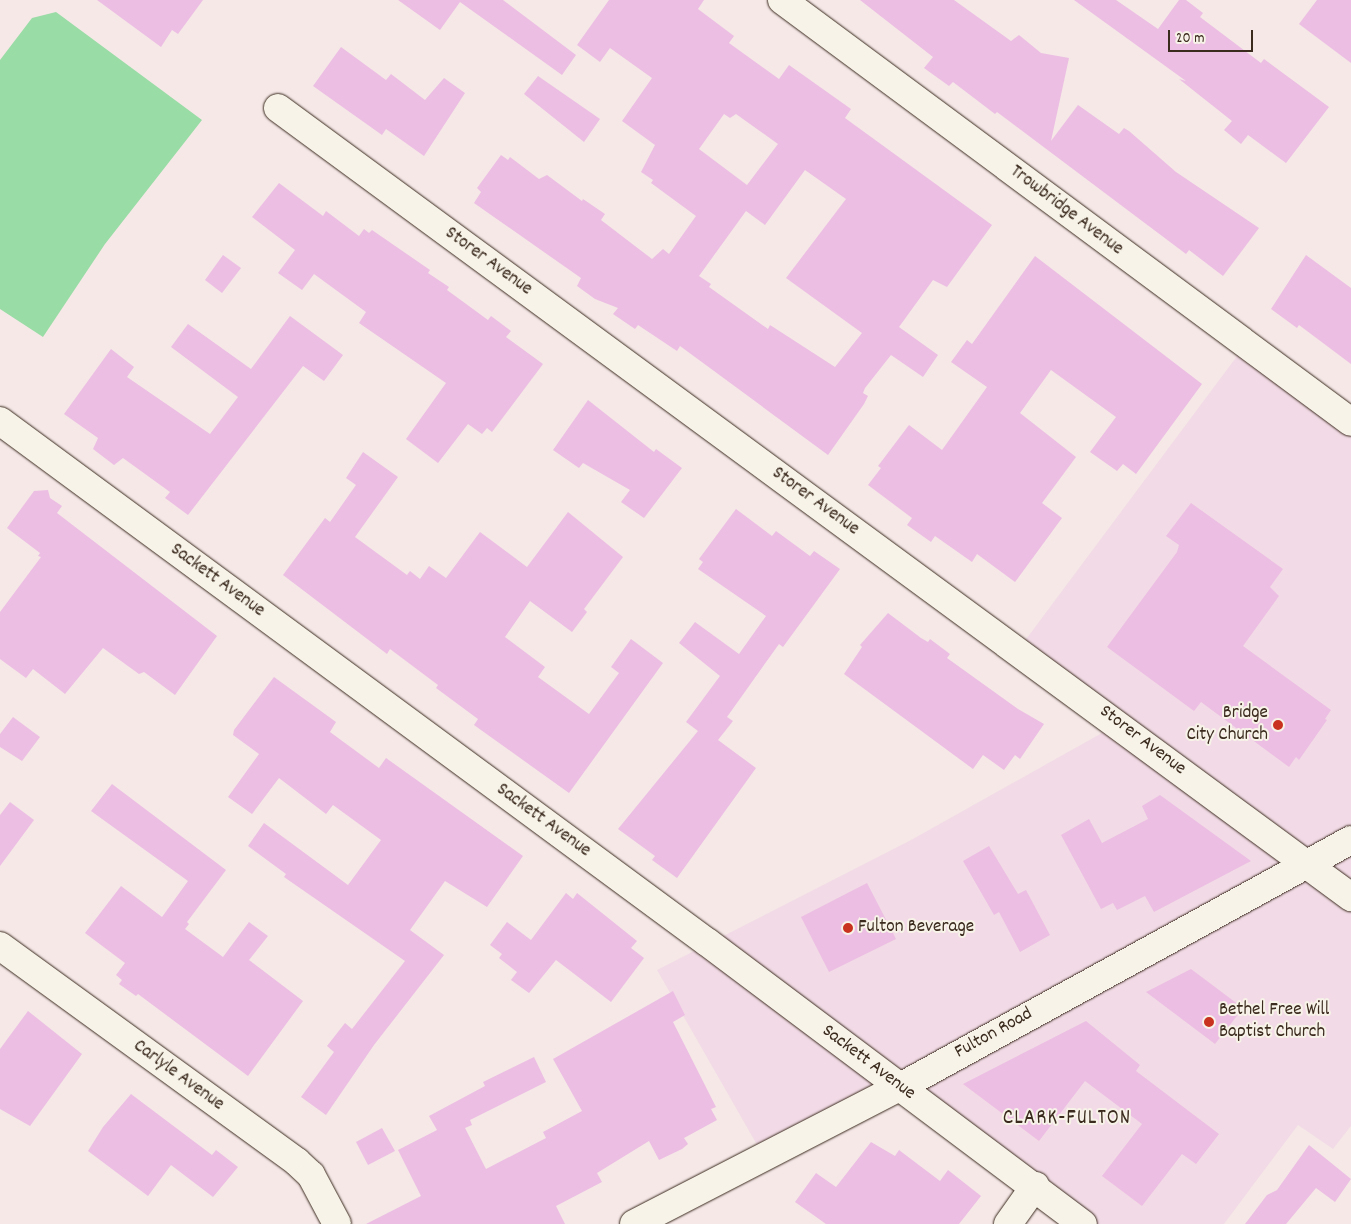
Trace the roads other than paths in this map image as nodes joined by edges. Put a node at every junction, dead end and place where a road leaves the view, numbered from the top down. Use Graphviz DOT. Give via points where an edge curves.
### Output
graph roads {
  1 [pos="782,0"];
  2 [pos="278,108"];
  3 [pos="0,421"];
  4 [pos="1351,422"];
  5 [pos="1351,840"];
  6 [pos="1306,864"];
  7 [pos="1351,897"];
  8 [pos="0,946"];
  9 [pos="900,1087"];
  10 [pos="1035,1186"];
  11 [pos="336,1224"];
  12 [pos="634,1224"];
  13 [pos="1008,1224"];
  14 [pos="1084,1224"];
  1 -- 4 [label="street, Trowbridge Avenue"];
  2 -- 6 [label="street, Storer Avenue"];
  3 -- 9 [label="street, Sackett Avenue"];
  5 -- 6 [label="street, Fulton Road"];
  6 -- 7 [label="street, Storer Avenue"];
  6 -- 9 [label="street, Fulton Road"];
  8 -- 11 [label="street, Carlyle Avenue" via="297,1162 311,1175"];
  9 -- 10 [label="street, Sackett Avenue"];
  9 -- 12 [label="street, Fulton Road"];
  10 -- 13 [label="street"];
  10 -- 14 [label="street, Sackett Avenue"];
}
